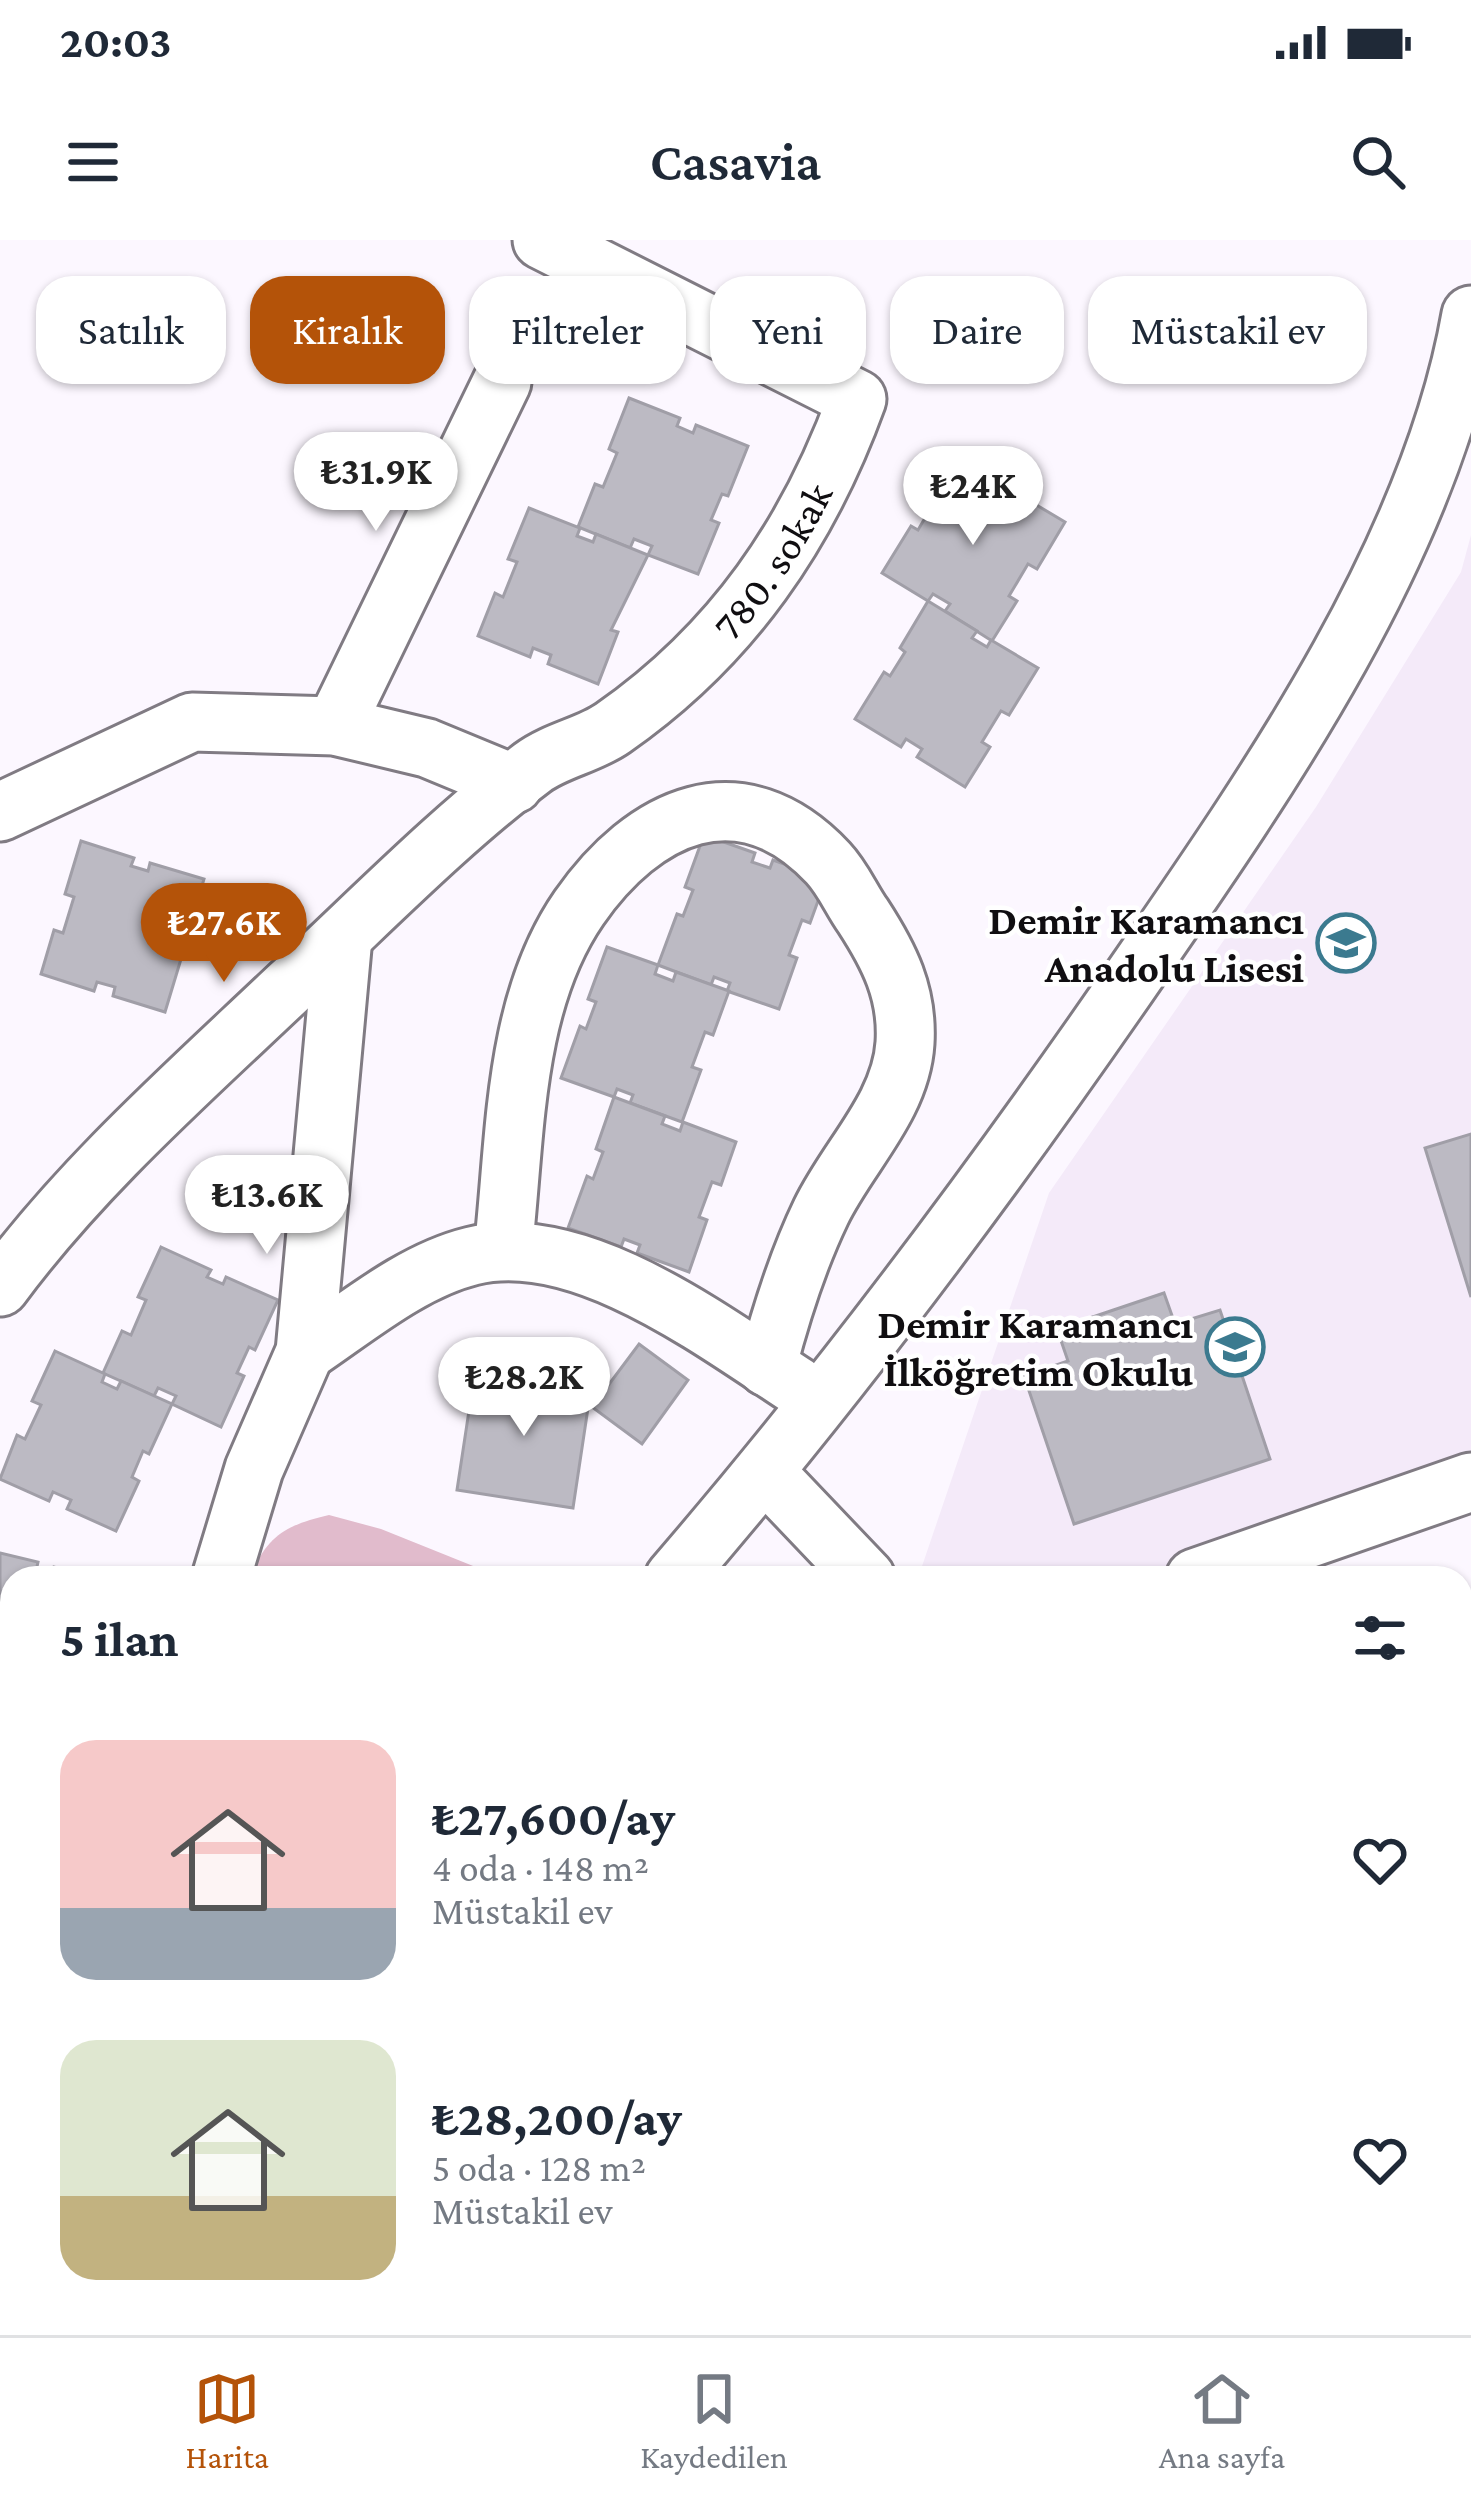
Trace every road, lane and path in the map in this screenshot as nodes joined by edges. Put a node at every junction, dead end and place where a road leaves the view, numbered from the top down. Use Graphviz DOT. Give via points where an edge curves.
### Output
graph roads {
  1 [pos="542,240"];
  2 [pos="1471,318"];
  3 [pos="501,384"];
  4 [pos="335,726"];
  5 [pos="525,775"];
  6 [pos="0,812"];
  7 [pos="343,937"];
  8 [pos="502,1251"];
  9 [pos="0,1287"];
  10 [pos="305,1352"];
  11 [pos="767,1367"];
  12 [pos="820,1402"];
  13 [pos="765,1472"];
  14 [pos="1471,1482"];
  15 [pos="225,1566"];
  16 [pos="684,1566"];
  17 [pos="855,1566"];
  18 [pos="1230,1566"];
  1 -- 5 [label="street, 780. sokak" via="857,399 811,510 743,610 656,697"];
  2 -- 12 [label="street" via="1393,548 1264,779 1046,1103"];
  3 -- 4 [label="street"];
  4 -- 5 [label="street"];
  4 -- 6 [label="street" via="192,722"];
  5 -- 7 [label="street"];
  7 -- 9 [label="street" via="95,1176"];
  7 -- 10 [label="street"];
  8 -- 10 [label="street" via="431,1271"];
  8 -- 11 [label="street" via="561,1256 680,1311"];
  8 -- 11 [label="street" via="531,1015 579,909 638,844 673,820 714,811 777,824 831,867 879,938 902,994 905,1047 892,1098 822,1209"];
  10 -- 15 [label="street" via="254,1468"];
  11 -- 12 [label="street"];
  12 -- 13 [label="street"];
  13 -- 16 [label="street"];
  13 -- 17 [label="street"];
  14 -- 18 [label="street"];
}
